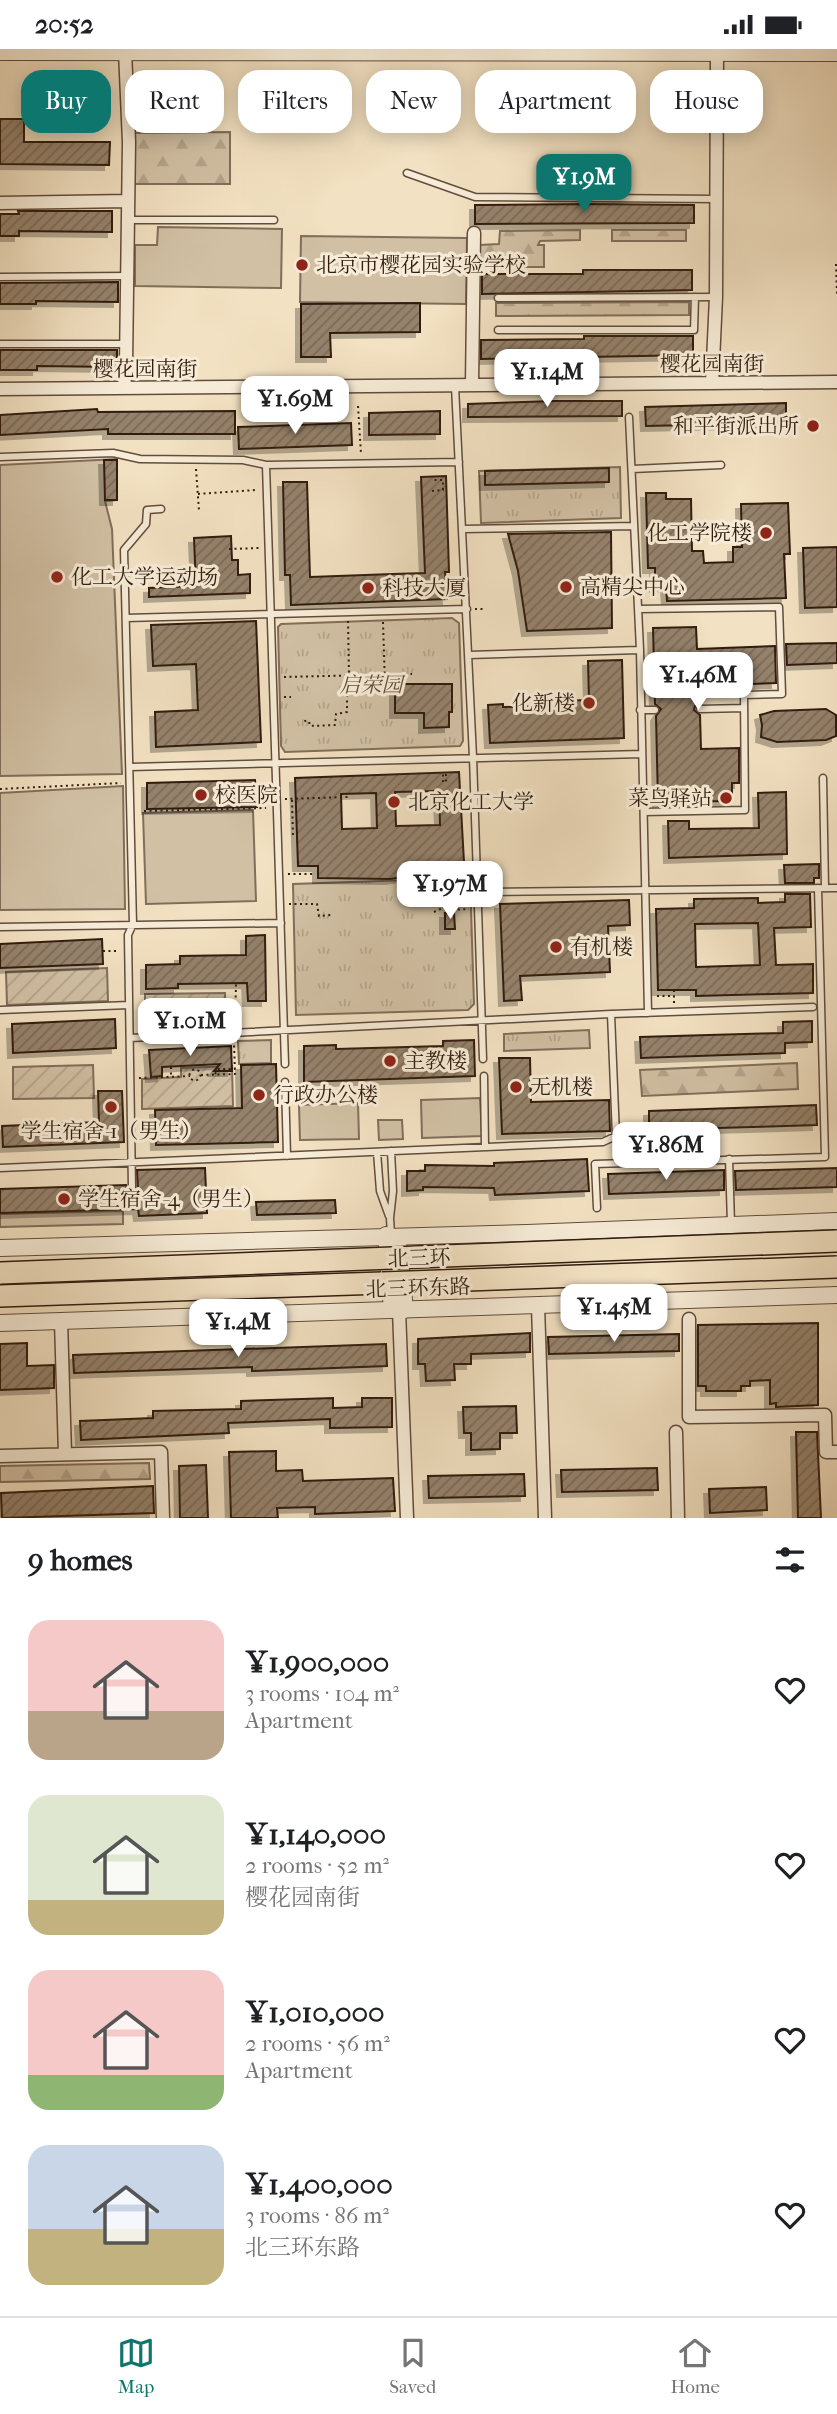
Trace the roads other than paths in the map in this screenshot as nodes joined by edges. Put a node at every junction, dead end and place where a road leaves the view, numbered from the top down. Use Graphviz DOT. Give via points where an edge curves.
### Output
graph roads {
  1 [pos="125,51"];
  2 [pos="0,52"];
  3 [pos="717,54"];
  4 [pos="837,54"];
  5 [pos="407,173"];
  6 [pos="716,199"];
  7 [pos="128,201"];
  8 [pos="0,203"];
  9 [pos="128,220"];
  10 [pos="274,220"];
  11 [pos="474,233"];
  12 [pos="128,276"];
  13 [pos="0,277"];
  14 [pos="498,297"];
  15 [pos="695,297"];
  16 [pos="716,297"];
  17 [pos="498,330"];
  18 [pos="0,344"];
  19 [pos="127,344"];
  20 [pos="712,383"];
  21 [pos="837,383"];
  22 [pos="472,385"];
  23 [pos="455,386"];
  24 [pos="124,388"];
  25 [pos="0,389"];
  26 [pos="629,417"];
  27 [pos="0,457"];
  28 [pos="459,463"];
  29 [pos="266,465"];
  30 [pos="721,465"];
  31 [pos="632,469"];
  32 [pos="161,509"];
  33 [pos="634,526"];
  34 [pos="463,529"];
  35 [pos="467,609"];
  36 [pos="638,609"];
  37 [pos="271,615"];
  38 [pos="126,618"];
  39 [pos="640,650"];
  40 [pos="469,655"];
  41 [pos="744,708"];
  42 [pos="700,709"];
  43 [pos="640,710"];
  44 [pos="655,710"];
  45 [pos="642,754"];
  46 [pos="473,757"];
  47 [pos="274,764"];
  48 [pos="130,767"];
  49 [pos="823,778"];
  50 [pos="644,812"];
  51 [pos="822,888"];
  52 [pos="837,888"];
  53 [pos="645,890"];
  54 [pos="477,892"];
  55 [pos="281,923"];
  56 [pos="133,925"];
  57 [pos="0,927"];
  58 [pos="129,1005"];
  59 [pos="813,1007"];
  60 [pos="0,1010"];
  61 [pos="648,1013"];
  62 [pos="611,1014"];
  63 [pos="481,1022"];
  64 [pos="284,1030"];
  65 [pos="130,1038"];
  66 [pos="483,1059"];
  67 [pos="285,1064"];
  68 [pos="484,1076"];
  69 [pos="285,1082"];
  70 [pos="485,1147"];
  71 [pos="391,1151"];
  72 [pos="377,1152"];
  73 [pos="287,1156"];
  74 [pos="729,1159"];
  75 [pos="131,1163"];
  76 [pos="0,1168"];
  77 [pos="132,1189"];
  78 [pos="597,1208"];
  79 [pos="390,1218"];
  80 [pos="837,1221"];
  81 [pos="731,1225"];
  82 [pos="392,1235"];
  83 [pos="837,1241"];
  84 [pos="59,1246"];
  85 [pos="0,1248"];
  86 [pos="0,1265"];
  87 [pos="837,1267"];
  88 [pos="0,1273"];
  89 [pos="837,1295"];
  90 [pos="0,1296"];
  91 [pos="538,1305"];
  92 [pos="399,1310"];
  93 [pos="689,1319"];
  94 [pos="61,1321"];
  95 [pos="0,1323"];
  96 [pos="676,1432"];
  97 [pos="837,1452"];
  98 [pos="65,1454"];
  99 [pos="0,1456"];
  100 [pos="163,1518"];
  101 [pos="407,1518"];
  102 [pos="545,1518"];
  103 [pos="678,1518"];
  1 -- 2 [label="street"];
  1 -- 3 [label="street"];
  1 -- 7 [label="street"];
  3 -- 4 [label="street"];
  3 -- 6 [label="street"];
  5 -- 6 [label="lane" via="475,197"];
  6 -- 16 [label="street"];
  7 -- 8 [label="street"];
  7 -- 9 [label="street"];
  9 -- 10 [label="lane"];
  9 -- 12 [label="street"];
  11 -- 22 [label="street"];
  12 -- 13 [label="lane"];
  12 -- 19 [label="street"];
  14 -- 15 [label="lane"];
  15 -- 16 [label="lane"];
  15 -- 17 [label="lane" via="694,330"];
  16 -- 20 [label="street"];
  18 -- 19 [label="lane"];
  19 -- 24 [label="street"];
  20 -- 21 [label="street, 樱花园南街"];
  20 -- 22 [label="street, 樱花园南街"];
  22 -- 23 [label="street, 樱花园南街"];
  23 -- 24 [label="street, 樱花园南街"];
  23 -- 28 [label="lane"];
  24 -- 25 [label="street, 樱花园南街"];
  26 -- 31 [label="lane"];
  27 -- 29 [label="lane" via="113,453 140,459 243,460"];
  28 -- 29 [label="lane"];
  28 -- 34 [label="lane"];
  29 -- 37 [label="lane"];
  30 -- 31 [label="lane"];
  31 -- 33 [label="lane"];
  32 -- 38 [label="lane" via="147,510 146,524 124,550"];
  33 -- 34 [label="lane"];
  33 -- 36 [label="lane"];
  34 -- 35 [label="lane"];
  35 -- 37 [label="lane"];
  35 -- 40 [label="lane"];
  36 -- 39 [label="lane"];
  36 -- 41 [label="lane" via="779,607 782,694 744,695"];
  37 -- 38 [label="lane"];
  37 -- 47 [label="lane"];
  38 -- 48 [label="lane"];
  39 -- 40 [label="lane"];
  39 -- 43 [label="lane"];
  40 -- 46 [label="lane"];
  41 -- 42 [label="lane"];
  41 -- 50 [label="lane" via="745,810"];
  43 -- 44 [label="lane"];
  43 -- 45 [label="lane"];
  45 -- 46 [label="lane"];
  45 -- 50 [label="lane"];
  46 -- 47 [label="lane"];
  46 -- 54 [label="lane"];
  47 -- 48 [label="lane"];
  47 -- 55 [label="lane"];
  48 -- 56 [label="lane"];
  49 -- 51 [label="lane"];
  50 -- 53 [label="lane"];
  51 -- 52 [label="lane"];
  51 -- 53 [label="lane"];
  51 -- 74 [label="lane" via="825,1157"];
  53 -- 54 [label="lane"];
  53 -- 61 [label="lane"];
  54 -- 63 [label="lane"];
  55 -- 56 [label="lane"];
  55 -- 64 [label="lane"];
  56 -- 57 [label="lane"];
  56 -- 58 [label="lane" via="128,935"];
  58 -- 60 [label="lane"];
  58 -- 65 [label="lane"];
  59 -- 61 [label="lane"];
  61 -- 62 [label="lane"];
  62 -- 63 [label="lane"];
  62 -- 70 [label="lane" via="616,1136 603,1142"];
  63 -- 64 [label="lane"];
  63 -- 66 [label="lane"];
  64 -- 65 [label="lane"];
  64 -- 67 [label="lane"];
  65 -- 75 [label="lane"];
  68 -- 70 [label="lane"];
  69 -- 73 [label="lane"];
  70 -- 71 [label="lane"];
  71 -- 72 [label="lane"];
  71 -- 79 [label="lane"];
  72 -- 73 [label="lane"];
  72 -- 79 [label="lane" via="380,1192"];
  73 -- 75 [label="lane"];
  74 -- 78 [label="lane" via="595,1164"];
  74 -- 81 [label="lane"];
  75 -- 76 [label="lane"];
  75 -- 77 [label="lane"];
  79 -- 82 [label="lane"];
  80 -- 81 [label="street"];
  81 -- 82 [label="street"];
  82 -- 84 [label="street"];
  82 -- 92 [label="street"];
  83 -- 88 [label="highway, 北三环, bridge"];
  84 -- 85 [label="street"];
  84 -- 86 [label="street" via="38,1264"];
  87 -- 90 [label="highway, 北三环, bridge"];
  89 -- 91 [label="street, 北三环东路"];
  91 -- 92 [label="street, 北三环东路"];
  91 -- 102 [label="street"];
  92 -- 94 [label="street, 北三环东路"];
  92 -- 101 [label="street"];
  93 -- 97 [label="street" via="689,1417 825,1415 826,1452"];
  94 -- 95 [label="street, 北三环东路"];
  94 -- 98 [label="street"];
  96 -- 103 [label="street"];
  98 -- 99 [label="street"];
  98 -- 100 [label="street" via="161,1452"];
}
